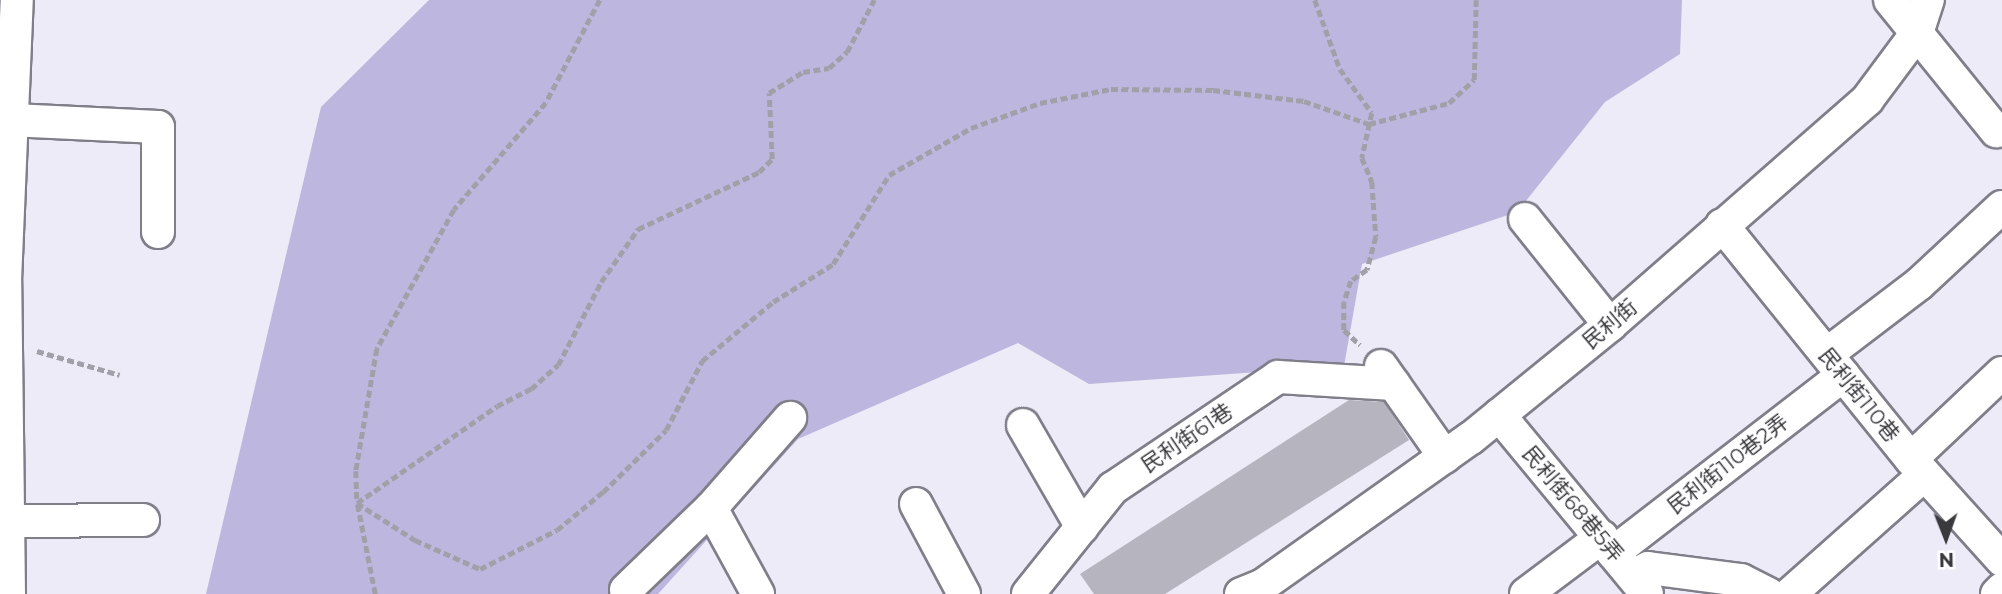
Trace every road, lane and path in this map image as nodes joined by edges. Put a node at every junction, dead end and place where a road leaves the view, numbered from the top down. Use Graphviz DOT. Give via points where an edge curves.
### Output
graph roads {
  1 [pos="17,0"];
  2 [pos="600,0"];
  3 [pos="874,0"];
  4 [pos="1315,0"];
  5 [pos="1476,0"];
  6 [pos="1890,0"];
  7 [pos="1928,0"];
  8 [pos="1917,33"];
  9 [pos="11,120"];
  10 [pos="1370,124"];
  11 [pos="1996,131"];
  12 [pos="2002,207"];
  13 [pos="1525,219"];
  14 [pos="1722,225"];
  15 [pos="158,232"];
  16 [pos="1610,325"];
  17 [pos="6,341"];
  18 [pos="1835,365"];
  19 [pos="2002,373"];
  20 [pos="1387,374"];
  21 [pos="120,375"];
  22 [pos="1499,415"];
  23 [pos="790,418"];
  24 [pos="1023,425"];
  25 [pos="1445,457"];
  26 [pos="1917,467"];
  27 [pos="357,503"];
  28 [pos="916,504"];
  29 [pos="710,508"];
  30 [pos="143,520"];
  31 [pos="1082,527"];
  32 [pos="6,540"];
  33 [pos="2002,560"];
  34 [pos="1624,565"];
  35 [pos="2002,589"];
  36 [pos="626,590"];
  37 [pos="1246,593"];
  38 [pos="9,594"];
  39 [pos="375,594"];
  40 [pos="758,594"];
  41 [pos="964,594"];
  42 [pos="1028,594"];
  43 [pos="1526,594"];
  44 [pos="1769,594"];
  45 [pos="1790,594"];
  46 [pos="1997,594"];
  1 -- 9 [label="street"];
  2 -- 27 [label="path" via="546,103 454,210 377,349 356,471"];
  3 -- 27 [label="path" via="847,52 829,68 803,72 769,93 772,159 759,172 638,229 601,282 558,365 531,389 497,406"];
  4 -- 10 [label="path" via="1340,69 1372,113"];
  5 -- 10 [label="path" via="1474,80 1449,103"];
  6 -- 8 [label="street"];
  7 -- 8 [label="street, 民利街"];
  8 -- 11 [label="street"];
  8 -- 14 [label="street, 民利街" via="1867,100"];
  9 -- 15 [label="street" via="158,127"];
  9 -- 17 [label="street"];
  10 -- 20 [label="path" via="1362,158 1372,182 1376,237 1367,270 1351,281 1345,330"];
  10 -- 27 [label="path" via="1304,101 1213,90 1111,89 1040,103 971,128 889,175 833,264 772,302 702,361 666,430 603,492 522,552 480,569 415,540"];
  12 -- 18 [label="street, 民利街110巷2弄"];
  13 -- 16 [label="street"];
  14 -- 16 [label="street, 民利街"];
  14 -- 18 [label="street, 民利街110巷"];
  16 -- 22 [label="street, 民利街"];
  17 -- 21 [label="path"];
  17 -- 32 [label="street"];
  18 -- 26 [label="street, 民利街110巷"];
  18 -- 34 [label="street, 民利街110巷2弄"];
  19 -- 26 [label="street"];
  20 -- 25 [label="street"];
  20 -- 31 [label="street, 民利街61巷" via="1278,377 1112,488"];
  22 -- 25 [label="street, 民利街"];
  22 -- 34 [label="street, 民利街68巷5弄"];
  23 -- 29 [label="street"];
  24 -- 31 [label="street"];
  25 -- 37 [label="street, 民利街"];
  26 -- 33 [label="street, 民利街110巷"];
  26 -- 45 [label="street"];
  27 -- 39 [label="path"];
  28 -- 41 [label="street"];
  29 -- 36 [label="street"];
  29 -- 40 [label="street"];
  30 -- 32 [label="street"];
  31 -- 42 [label="street, 民利街61巷"];
  32 -- 38 [label="street"];
  34 -- 43 [label="street, 民利街110巷2弄"];
  34 -- 44 [label="street" via="1741,580"];
  35 -- 46 [label="street"];
}
